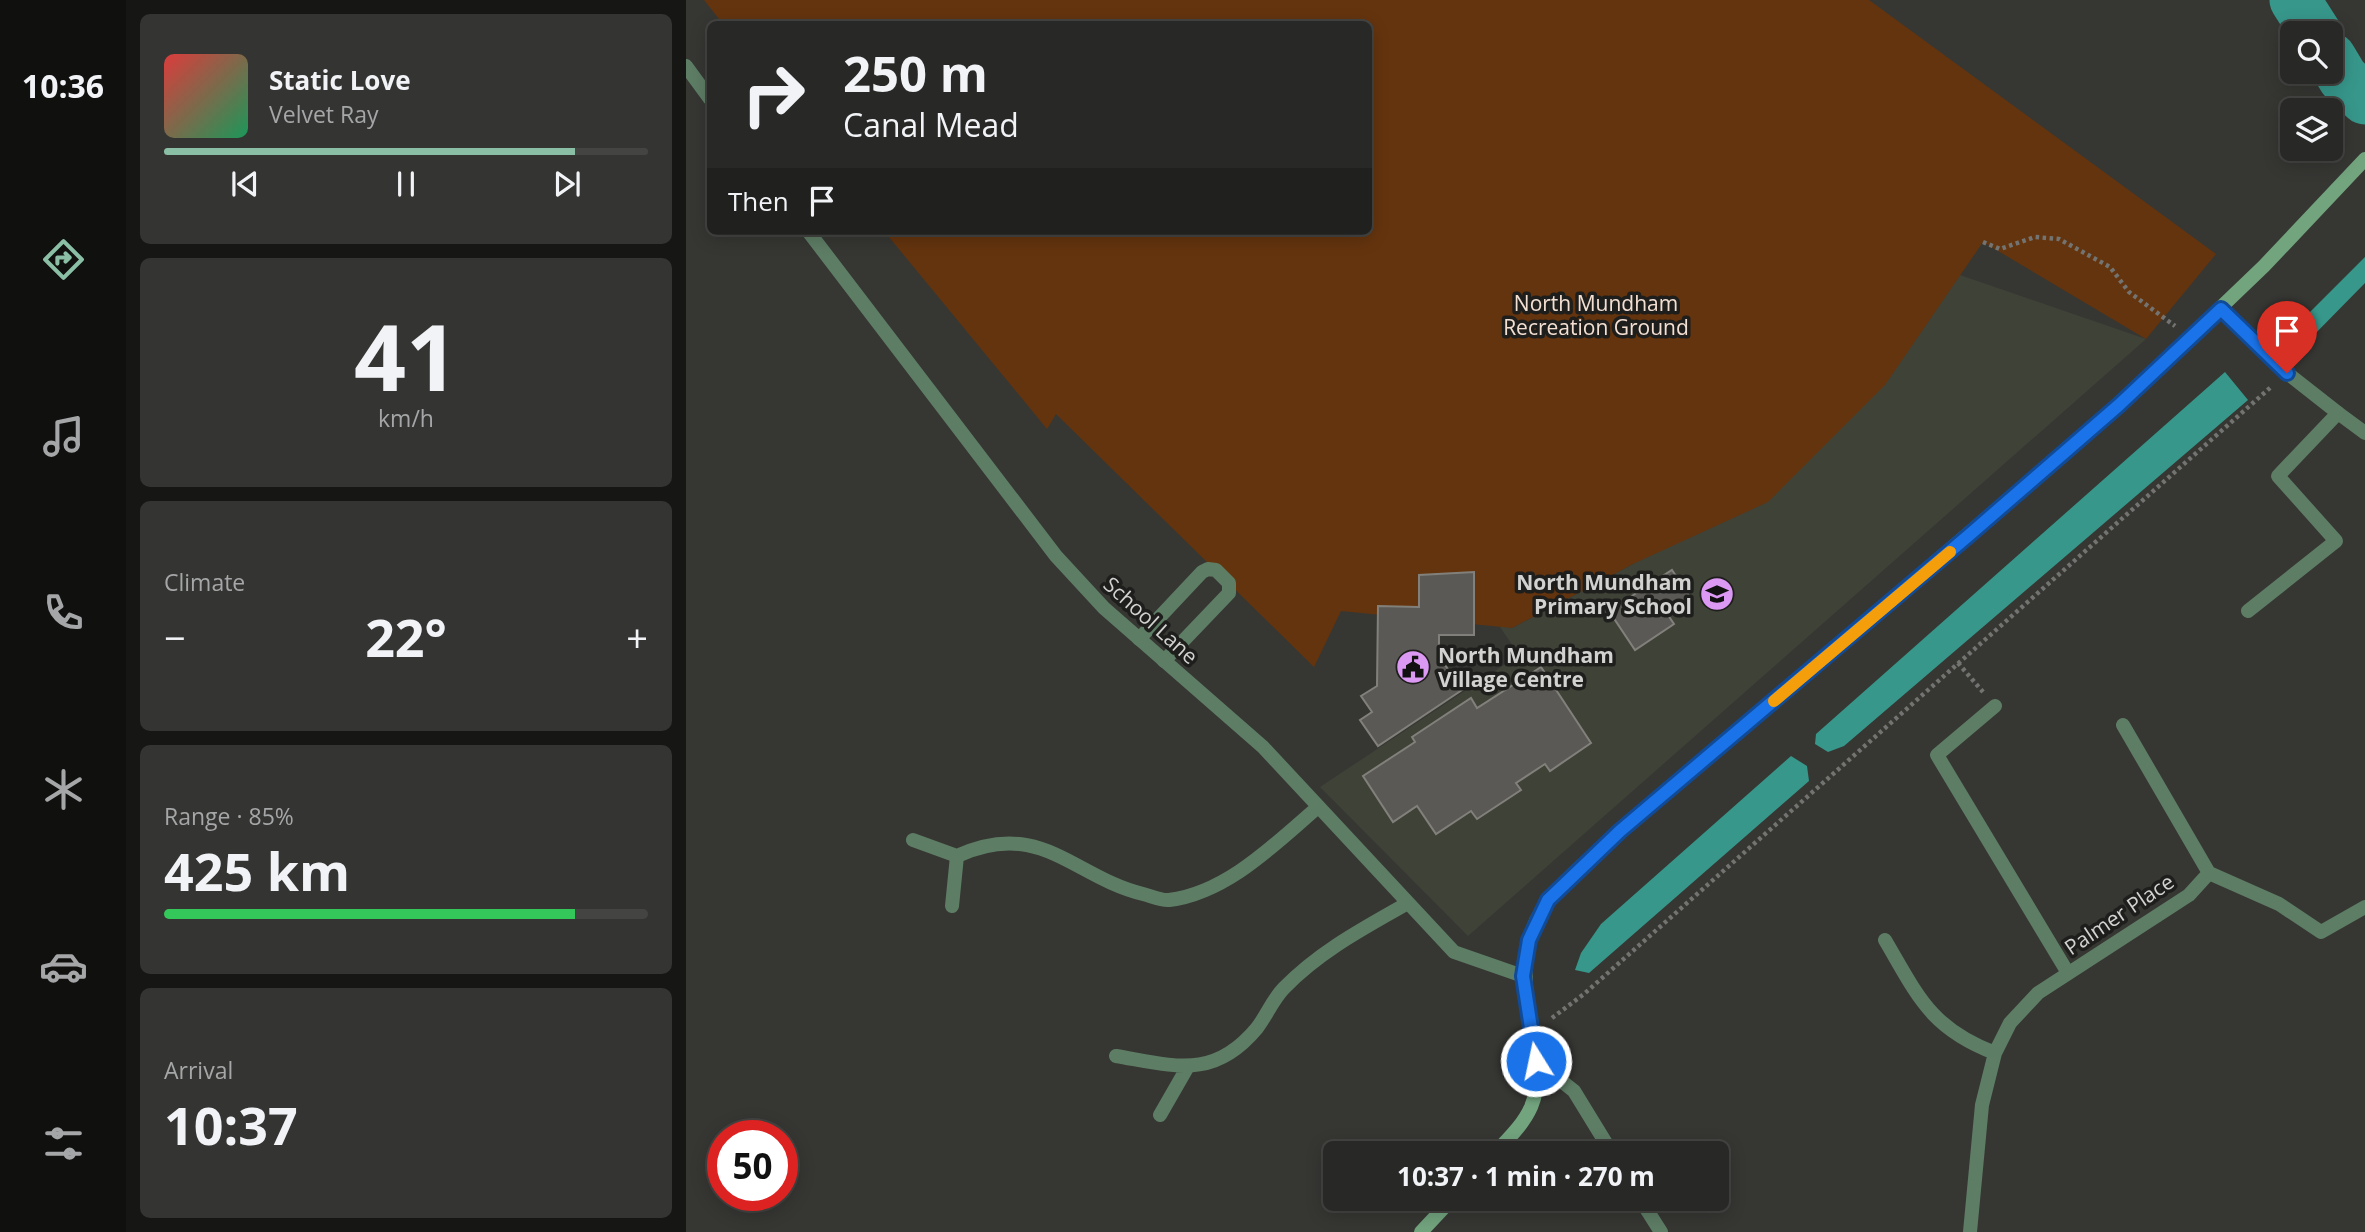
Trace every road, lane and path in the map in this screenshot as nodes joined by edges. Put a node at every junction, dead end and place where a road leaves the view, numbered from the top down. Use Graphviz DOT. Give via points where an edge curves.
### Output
graph roads {
  1 [pos="686,66"];
  2 [pos="707,95"];
  3 [pos="2365,159"];
  4 [pos="811,235"];
  5 [pos="1983,242"];
  6 [pos="2221,309"];
  7 [pos="2191,338"];
  8 [pos="2287,373"];
  9 [pos="2338,413"];
  10 [pos="2365,433"];
  11 [pos="2248,611"];
  12 [pos="1139,639"];
  13 [pos="1164,661"];
  14 [pos="1958,663"];
  15 [pos="1995,706"];
  16 [pos="2123,725"];
  17 [pos="1318,807"];
  18 [pos="913,840"];
  19 [pos="957,856"];
  20 [pos="2209,873"];
  21 [pos="1408,903"];
  22 [pos="952,906"];
  23 [pos="2365,907"];
  24 [pos="1885,940"];
  25 [pos="2068,973"];
  26 [pos="1523,976"];
  27 [pos="1532,1033"];
  28 [pos="1995,1053"];
  29 [pos="1116,1056"];
  30 [pos="1536,1061"];
  31 [pos="1187,1068"];
  32 [pos="1160,1115"];
  33 [pos="1506,1141"];
  34 [pos="1605,1141"];
  35 [pos="1441,1211"];
  36 [pos="1648,1211"];
  37 [pos="1421,1232"];
  38 [pos="1661,1232"];
  39 [pos="1969,1232"];
  1 -- 2 [label="street"];
  3 -- 6 [label="main road"];
  4 -- 12 [label="street, School Lane" via="1056,556"];
  5 -- 7 [label="path" via="2000,249 2035,237 2060,239 2110,267 2129,292"];
  6 -- 7 [label="main road"];
  6 -- 8 [label="street"];
  7 -- 26 [label="main road" via="1968,536 1620,831 1548,900 1529,940"];
  8 -- 9 [label="street"];
  8 -- 14 [label="path"];
  9 -- 10 [label="street"];
  9 -- 11 [label="street" via="2278,477 2336,541"];
  12 -- 13 [label="street, School Lane"];
  12 -- 13 [label="street" via="1202,572 1213,569 1220,573 1229,583 1229,593"];
  13 -- 17 [label="street, School Lane" via="1263,747"];
  14 -- 15 [label="path"];
  14 -- 27 [label="path" via="1584,994"];
  15 -- 25 [label="street" via="1937,755"];
  16 -- 20 [label="street"];
  17 -- 19 [label="street" via="1262,855 1209,888 1168,900 1134,892 1035,846 1004,843"];
  17 -- 21 [label="street, School Lane"];
  18 -- 19 [label="street"];
  19 -- 22 [label="street"];
  20 -- 23 [label="street" via="2279,904 2321,932"];
  20 -- 25 [label="street, Palmer Place" via="2189,895"];
  21 -- 26 [label="street, School Lane" via="1454,953"];
  21 -- 31 [label="street" via="1338,942 1283,989 1242,1045 1221,1060"];
  24 -- 28 [label="street" via="1926,1009 1968,1043"];
  25 -- 28 [label="street, Palmer Place" via="2038,993 2010,1023"];
  26 -- 27 [label="main road"];
  27 -- 30 [label="main road"];
  28 -- 39 [label="street, Palmer Place" via="1982,1105"];
  29 -- 31 [label="street"];
  30 -- 33 [label="main road" via="1532,1104"];
  30 -- 34 [label="street" via="1574,1091"];
  31 -- 32 [label="street"];
  35 -- 37 [label="main road"];
  36 -- 38 [label="street"];
}
